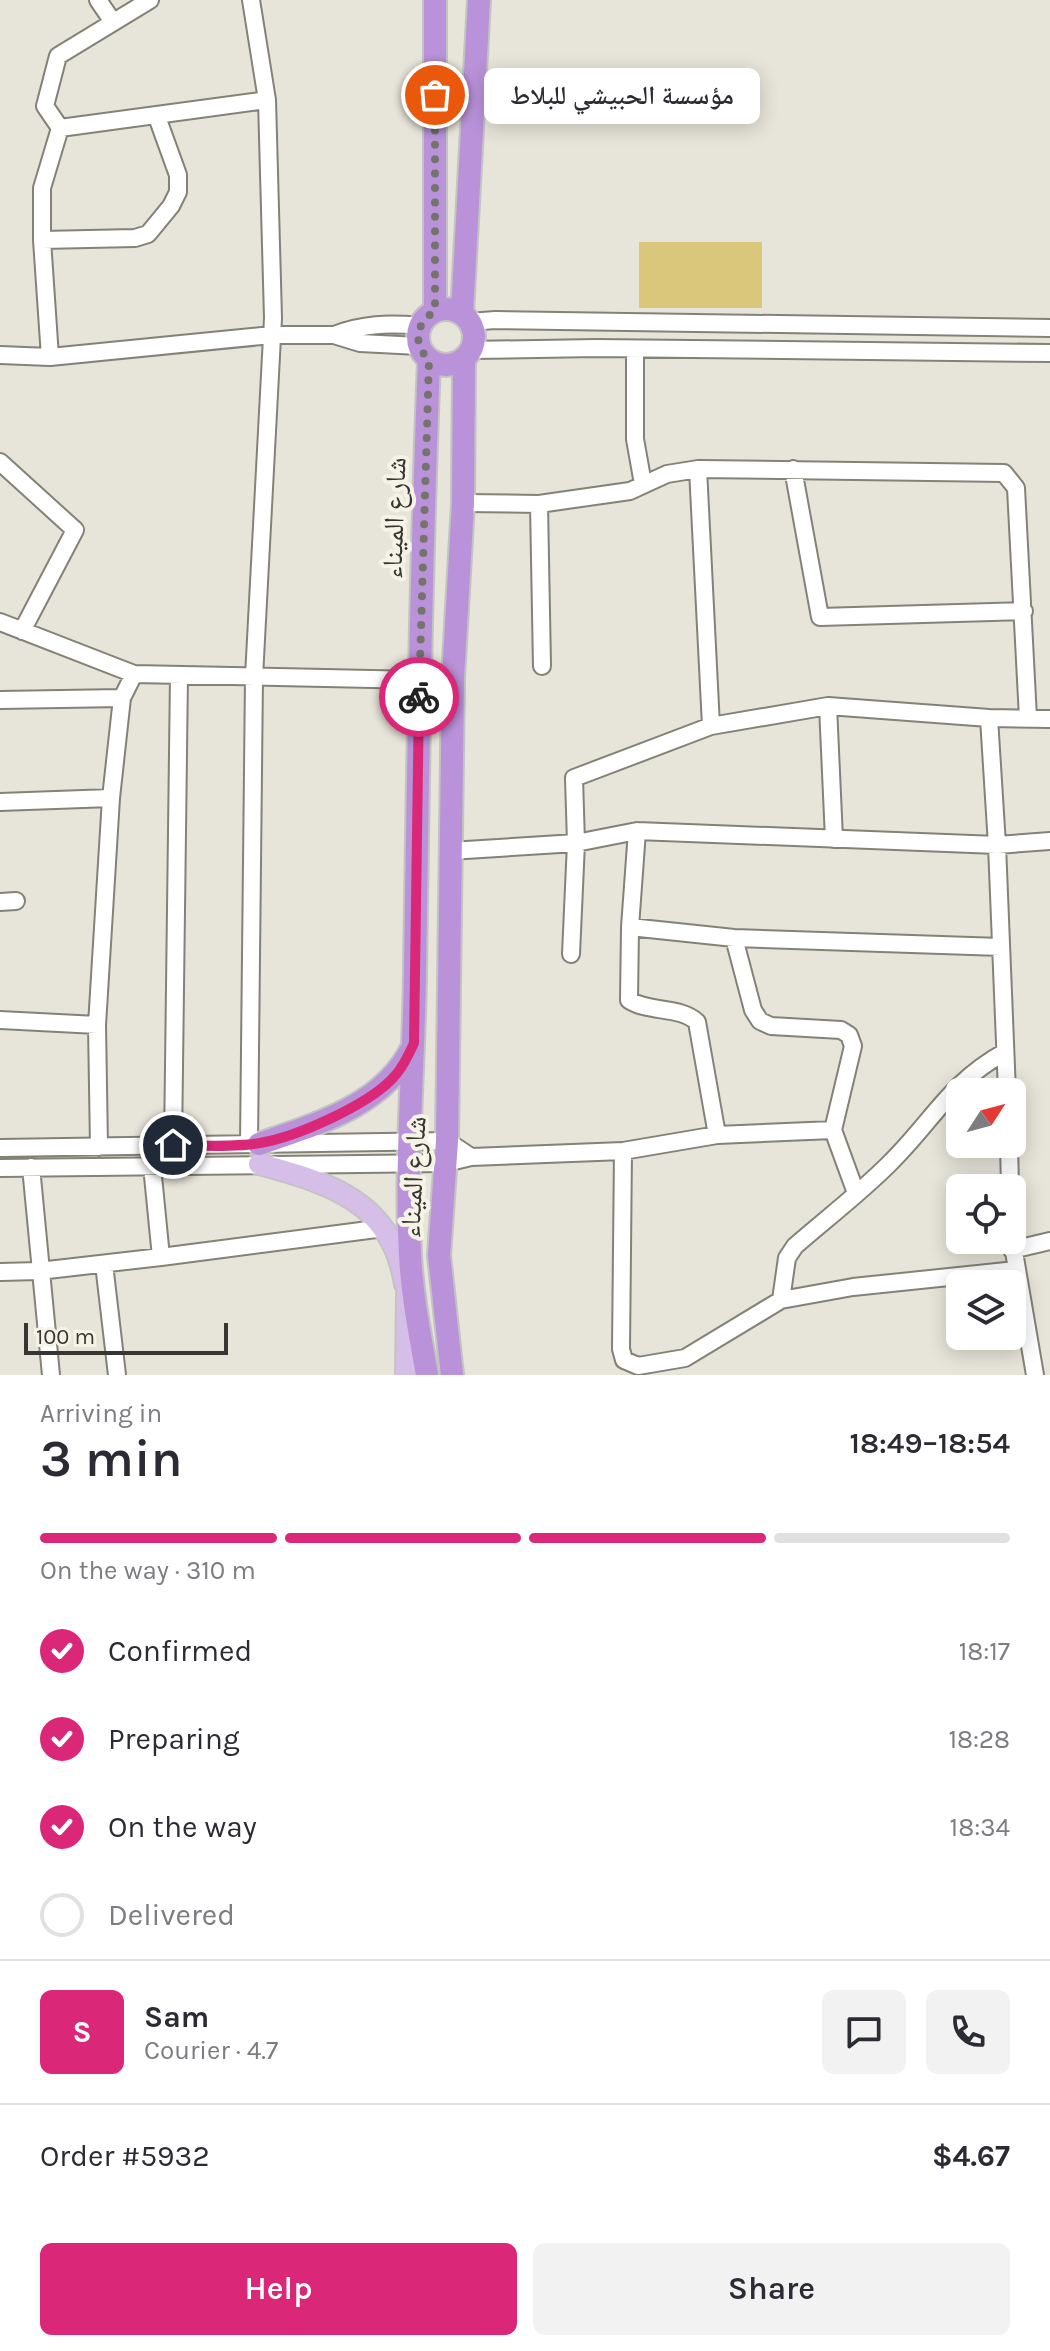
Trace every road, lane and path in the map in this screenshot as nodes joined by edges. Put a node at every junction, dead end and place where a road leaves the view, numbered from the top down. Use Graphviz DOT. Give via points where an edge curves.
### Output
graph roads {
  1 [pos="98,0"];
  2 [pos="150,0"];
  3 [pos="251,0"];
  4 [pos="435,0"];
  5 [pos="479,0"];
  6 [pos="113,22"];
  7 [pos="267,100"];
  8 [pos="157,117"];
  9 [pos="60,128"];
  10 [pos="42,240"];
  11 [pos="466,318"];
  12 [pos="1050,328"];
  13 [pos="272,335"];
  14 [pos="426,336"];
  15 [pos="635,349"];
  16 [pos="1050,353"];
  17 [pos="468,354"];
  18 [pos="0,355"];
  19 [pos="50,357"];
  20 [pos="0,462"];
  21 [pos="698,469"];
  22 [pos="793,469"];
  23 [pos="643,484"];
  24 [pos="463,503"];
  25 [pos="539,504"];
  26 [pos="1024,611"];
  27 [pos="0,622"];
  28 [pos="22,631"];
  29 [pos="542,666"];
  30 [pos="134,674"];
  31 [pos="179,675"];
  32 [pos="254,677"];
  33 [pos="419,680"];
  34 [pos="122,698"];
  35 [pos="0,700"];
  36 [pos="828,706"];
  37 [pos="989,718"];
  38 [pos="1028,718"];
  39 [pos="1050,719"];
  40 [pos="711,726"];
  41 [pos="111,798"];
  42 [pos="0,802"];
  43 [pos="637,831"];
  44 [pos="834,839"];
  45 [pos="1050,841"];
  46 [pos="576,843"];
  47 [pos="997,845"];
  48 [pos="450,851"];
  49 [pos="630,927"];
  50 [pos="734,938"];
  51 [pos="1001,947"];
  52 [pos="571,954"];
  53 [pos="0,1020"];
  54 [pos="97,1025"];
  55 [pos="414,1043"];
  56 [pos="1005,1052"];
  57 [pos="1006,1078"];
  58 [pos="833,1130"];
  59 [pos="717,1135"];
  60 [pos="173,1145"];
  61 [pos="99,1147"];
  62 [pos="0,1148"];
  63 [pos="256,1150"];
  64 [pos="623,1151"];
  65 [pos="410,1152"];
  66 [pos="446,1152"];
  67 [pos="152,1166"];
  68 [pos="31,1167"];
  69 [pos="0,1168"];
  70 [pos="856,1193"];
  71 [pos="384,1228"];
  72 [pos="1050,1241"];
  73 [pos="1026,1244"];
  74 [pos="410,1254"];
  75 [pos="1013,1254"];
  76 [pos="161,1257"];
  77 [pos="104,1264"];
  78 [pos="1016,1270"];
  79 [pos="39,1271"];
  80 [pos="0,1272"];
  81 [pos="946,1277"];
  82 [pos="406,1296"];
  83 [pos="781,1300"];
  84 [pos="1026,1325"];
  85 [pos="51,1375"];
  86 [pos="117,1375"];
  87 [pos="406,1375"];
  88 [pos="427,1375"];
  89 [pos="452,1375"];
  90 [pos="1035,1375"];
  1 -- 6 [label="street"];
  2 -- 6 [label="street"];
  3 -- 7 [label="street"];
  4 -- 14 [label="highway, شارع الميناء"];
  5 -- 11 [label="highway"];
  6 -- 9 [label="street" via="58,56 45,106"];
  7 -- 8 [label="street"];
  7 -- 13 [label="street"];
  8 -- 9 [label="street"];
  8 -- 10 [label="street" via="178,175 178,192 148,234"];
  9 -- 10 [label="street" via="42,188"];
  10 -- 19 [label="street"];
  11 -- 12 [label="street"];
  11 -- 14 [label="highway" via="448,309"];
  11 -- 17 [label="highway" via="474,341"];
  13 -- 14 [label="street" via="334,335 360,343"];
  13 -- 19 [label="street"];
  13 -- 32 [label="street"];
  14 -- 17 [label="highway" via="440,365"];
  14 -- 33 [label="highway, شارع الميناء"];
  15 -- 16 [label="street"];
  15 -- 17 [label="street"];
  15 -- 23 [label="street" via="635,439"];
  17 -- 24 [label="highway, شارع الميناء"];
  18 -- 19 [label="street"];
  20 -- 28 [label="street" via="75,530"];
  21 -- 22 [label="street"];
  21 -- 23 [label="street"];
  21 -- 40 [label="street"];
  22 -- 26 [label="street" via="1004,473 1016,488"];
  22 -- 26 [label="street" via="820,617"];
  23 -- 25 [label="street" via="630,491"];
  24 -- 25 [label="street"];
  24 -- 48 [label="highway, شارع الميناء"];
  25 -- 29 [label="street"];
  26 -- 38 [label="street"];
  27 -- 28 [label="street"];
  28 -- 30 [label="street"];
  30 -- 31 [label="street"];
  30 -- 34 [label="street"];
  31 -- 32 [label="street"];
  31 -- 60 [label="street"];
  32 -- 33 [label="street"];
  32 -- 63 [label="street"];
  33 -- 55 [label="highway, شارع الميناء"];
  34 -- 35 [label="street"];
  34 -- 41 [label="street"];
  36 -- 37 [label="street"];
  36 -- 40 [label="street"];
  36 -- 44 [label="street"];
  37 -- 38 [label="street"];
  37 -- 47 [label="street"];
  38 -- 39 [label="street"];
  40 -- 46 [label="street" via="574,778"];
  41 -- 42 [label="street"];
  41 -- 54 [label="street"];
  43 -- 44 [label="street"];
  43 -- 46 [label="street"];
  43 -- 49 [label="street"];
  44 -- 47 [label="street"];
  45 -- 47 [label="street"];
  46 -- 48 [label="street"];
  46 -- 52 [label="street"];
  47 -- 51 [label="street"];
  48 -- 66 [label="highway, شارع الميناء"];
  49 -- 50 [label="street"];
  49 -- 59 [label="street" via="629,1000 697,1022"];
  50 -- 51 [label="street"];
  50 -- 58 [label="street" via="760,1021 849,1035 853,1046"];
  51 -- 56 [label="street"];
  53 -- 54 [label="street"];
  54 -- 61 [label="street"];
  55 -- 63 [label="highway" via="402,1067 378,1091 346,1111"];
  55 -- 65 [label="highway, شارع الميناء"];
  56 -- 57 [label="street"];
  56 -- 70 [label="street" via="966,1078"];
  58 -- 59 [label="street"];
  58 -- 70 [label="street"];
  59 -- 64 [label="street"];
  60 -- 61 [label="street"];
  60 -- 63 [label="street"];
  61 -- 62 [label="street"];
  63 -- 65 [label="street"];
  63 -- 67 [label="street"];
  63 -- 71 [label="main road" via="356,1200"];
  64 -- 66 [label="street" via="471,1157"];
  64 -- 83 [label="street" via="624,1360 638,1366 685,1358"];
  65 -- 66 [label="street"];
  65 -- 74 [label="highway, شارع الميناء"];
  66 -- 89 [label="highway, شارع الميناء" via="439,1255"];
  67 -- 68 [label="street"];
  67 -- 76 [label="street"];
  68 -- 69 [label="street"];
  68 -- 79 [label="street"];
  70 -- 83 [label="street" via="795,1246 787,1258"];
  71 -- 76 [label="street"];
  71 -- 82 [label="main road" via="402,1264"];
  72 -- 73 [label="street"];
  74 -- 82 [label="main road, شارع الميناء"];
  74 -- 88 [label="highway, شارع الميناء"];
  75 -- 78 [label="street"];
  76 -- 77 [label="street"];
  77 -- 79 [label="street"];
  77 -- 86 [label="street"];
  79 -- 80 [label="street"];
  79 -- 85 [label="street"];
  81 -- 83 [label="street"];
  82 -- 87 [label="main road, شارع الميناء"];
  84 -- 90 [label="street"];
}
